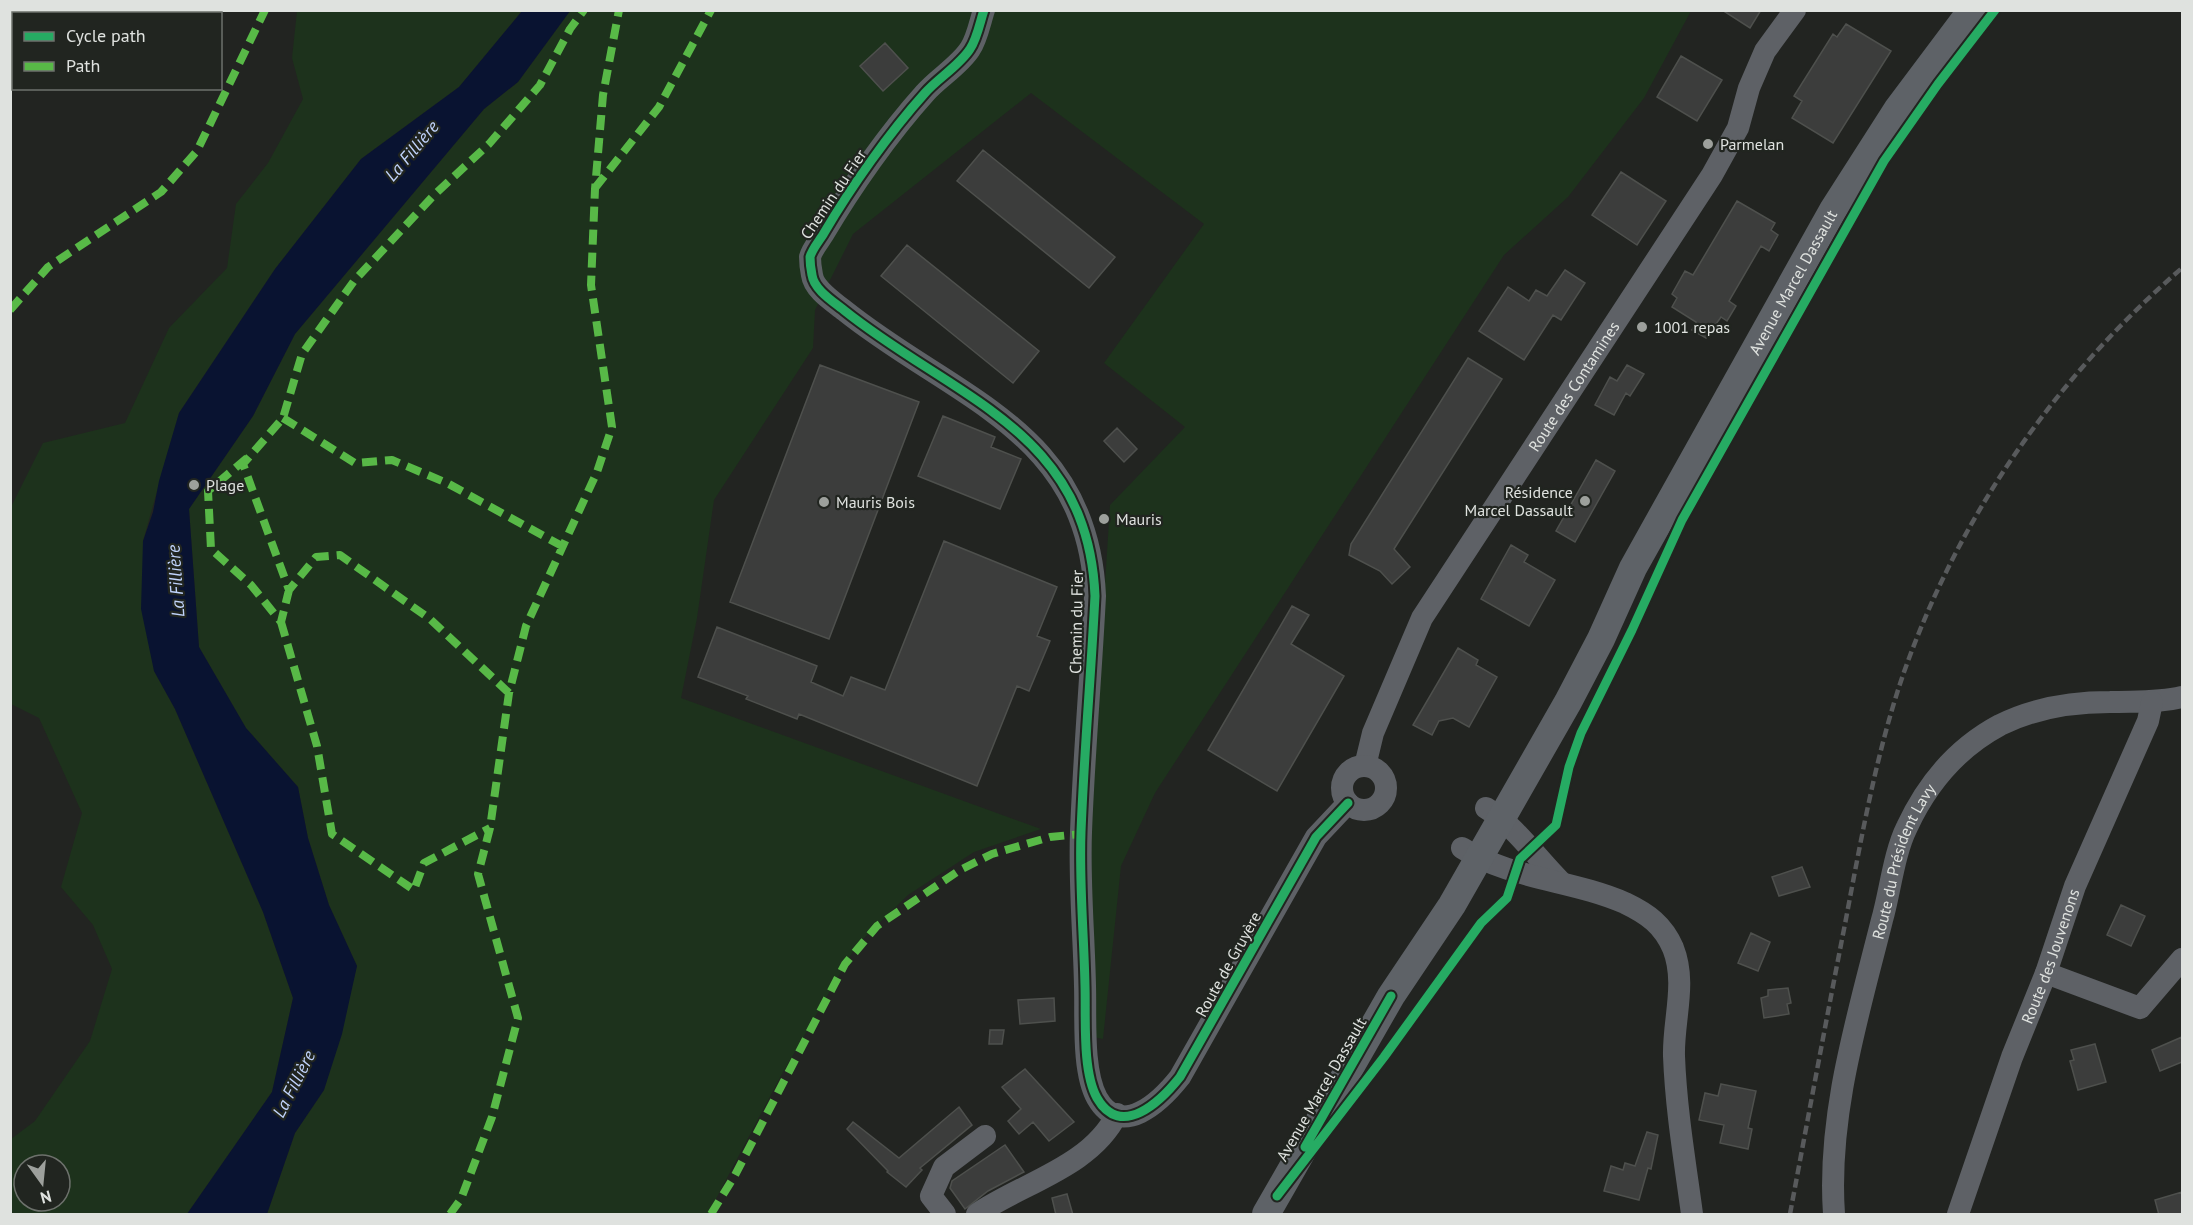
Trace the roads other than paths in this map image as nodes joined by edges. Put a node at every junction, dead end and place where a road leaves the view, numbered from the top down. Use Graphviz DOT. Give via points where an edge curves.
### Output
graph roads {
  1 [pos="984,10"];
  2 [pos="1795,10"];
  3 [pos="1972,10"];
  4 [pos="2182,697"];
  5 [pos="2152,702"];
  6 [pos="1365,766"];
  7 [pos="1348,803"];
  8 [pos="1494,813"];
  9 [pos="1470,853"];
  10 [pos="1560,881"];
  11 [pos="2182,959"];
  12 [pos="2046,973"];
  13 [pos="1117,1114"];
  14 [pos="985,1136"];
  15 [pos="945,1215"];
  16 [pos="977,1215"];
  17 [pos="1266,1215"];
  18 [pos="1692,1215"];
  19 [pos="1834,1215"];
  20 [pos="1959,1215"];
  1 -- 13 [label="street, Chemin du Fier" via="971,49 924,93 840,205 810,256 812,278 826,296 855,319 1021,432 1054,470 1084,528 1094,567 1095,596 1081,834 1087,1051 1097,1098"];
  2 -- 6 [label="street, Route des Contamines" via="1765,51 1738,128 1712,175 1422,618 1372,733"];
  3 -- 8 [label="main road, Avenue Marcel Dassault" via="1897,110 1833,210 1633,568 1573,692"];
  4 -- 5 [label="street, Route du Président Lavy"];
  5 -- 12 [label="street, Route des Jouvenons" via="2148,721 2075,886"];
  5 -- 19 [label="street, Route du Président Lavy" via="2072,704 2035,711 1999,726 1967,747 1928,789 1905,830 1862,999 1835,1134"];
  6 -- 7 [label="street" via="1350,770 1344,779 1342,789"];
  6 -- 7 [label="street" via="1383,777 1384,796 1369,809"];
  7 -- 13 [label="street, Route de Gruyère" via="1316,837 1180,1077 1151,1108 1133,1115"];
  8 -- 9 [label="main road, Avenue Marcel Dassault"];
  8 -- 10 [label="street"];
  9 -- 10 [label="street" via="1514,871"];
  9 -- 17 [label="main road, Avenue Marcel Dassault" via="1452,905 1390,996"];
  10 -- 18 [label="street" via="1646,913 1663,928 1674,950 1680,976 1675,1085"];
  11 -- 12 [label="street" via="2140,1008"];
  12 -- 20 [label="street, Route des Jouvenons" via="2012,1057"];
  13 -- 16 [label="street" via="1098,1142"];
  14 -- 15 [label="street" via="944,1167 931,1196"];
}
